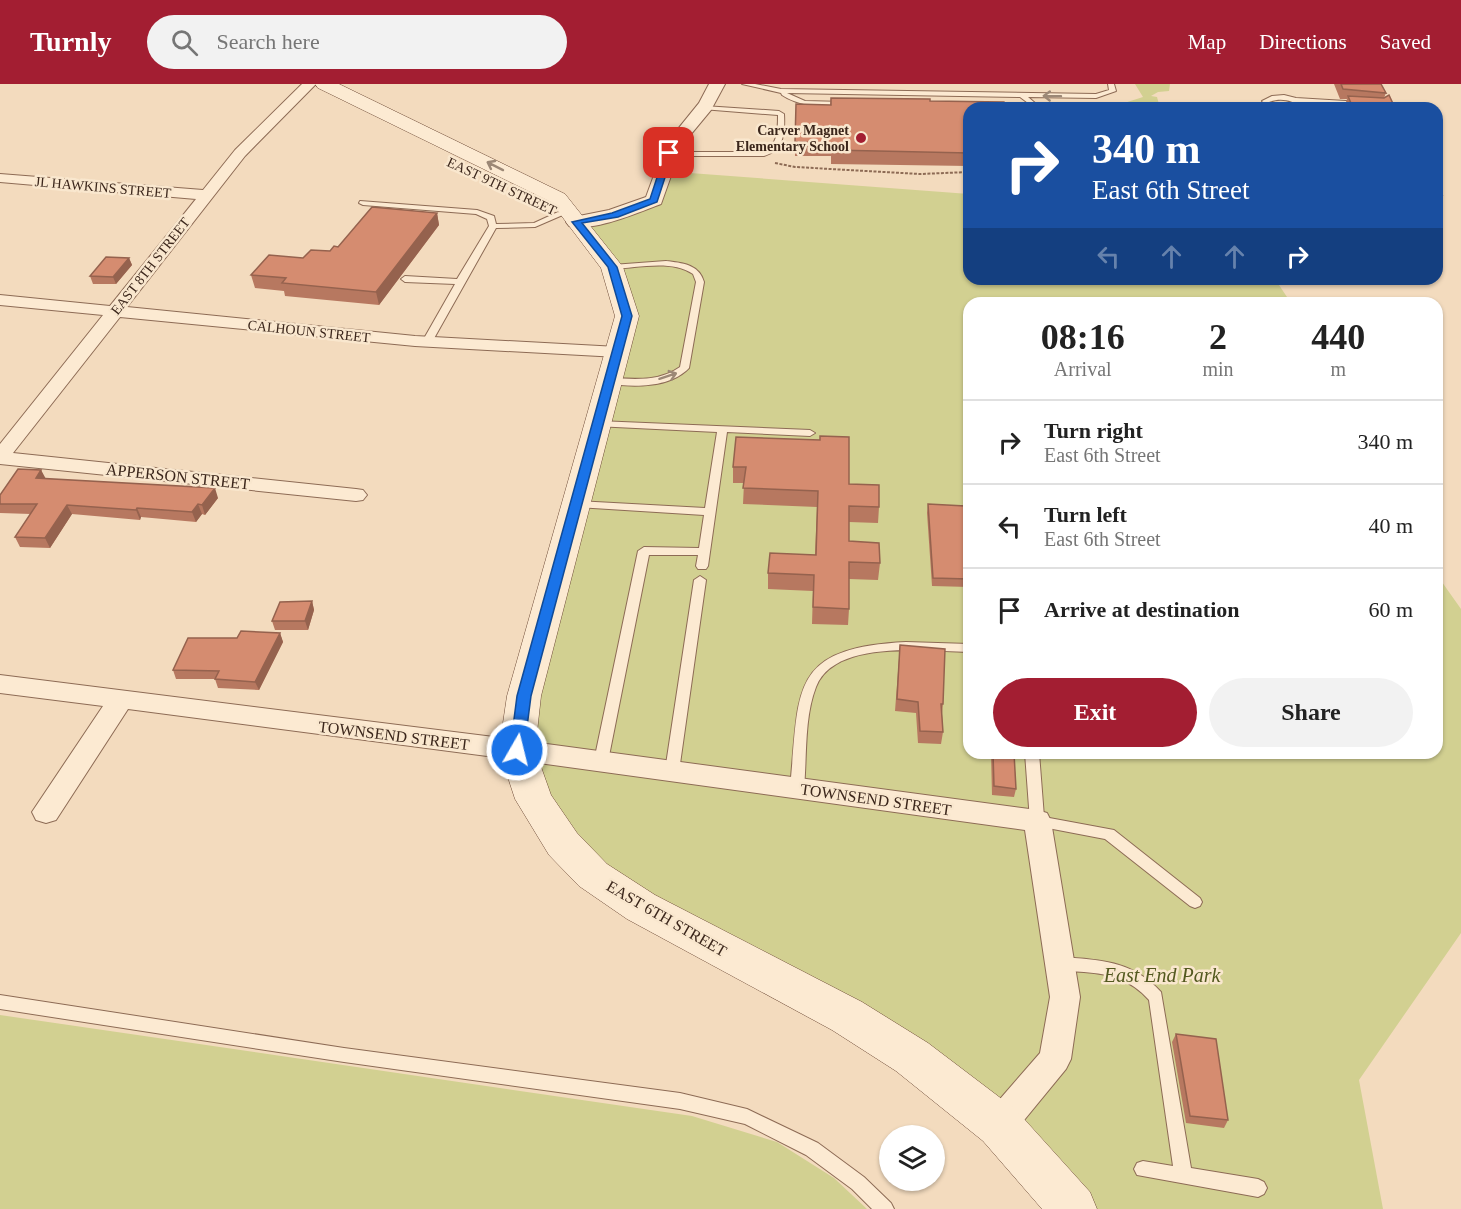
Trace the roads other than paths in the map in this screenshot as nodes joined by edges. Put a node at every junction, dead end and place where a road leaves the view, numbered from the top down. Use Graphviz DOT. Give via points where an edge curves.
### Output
graph roads {
  1 [pos="717,84"];
  2 [pos="745,84"];
  3 [pos="913,84"];
  4 [pos="1111,84"];
  5 [pos="309,85"];
  6 [pos="1272,90"];
  7 [pos="781,91"];
  8 [pos="914,93"];
  9 [pos="1023,96"];
  10 [pos="1278,97"];
  11 [pos="1297,100"];
  12 [pos="1031,102"];
  13 [pos="1266,102"];
  14 [pos="1300,102"];
  15 [pos="1309,102"];
  16 [pos="857,104"];
  17 [pos="704,108"];
  18 [pos="669,154"];
  19 [pos="16,166"];
  20 [pos="1,179"];
  21 [pos="206,195"];
  22 [pos="363,203"];
  23 [pos="569,218"];
  24 [pos="493,226"];
  25 [pos="612,267"];
  26 [pos="405,279"];
  27 [pos="460,282"];
  28 [pos="0,300"];
  29 [pos="115,311"];
  30 [pos="427,342"];
  31 [pos="614,366"];
  32 [pos="598,424"];
  33 [pos="722,430"];
  34 [pos="810,433"];
  35 [pos="0,457"];
  36 [pos="356,495"];
  37 [pos="576,504"];
  38 [pos="710,512"];
  39 [pos="704,552"];
  40 [pos="702,566"];
  41 [pos="700,580"];
  42 [pos="963,648"];
  43 [pos="0,684"];
  44 [pos="121,700"];
  45 [pos="517,750"];
  46 [pos="1032,759"];
  47 [pos="601,761"];
  48 [pos="672,771"];
  49 [pos="798,788"];
  50 [pos="46,812"];
  51 [pos="1037,821"];
  52 [pos="1195,902"];
  53 [pos="1060,964"];
  54 [pos="0,1002"];
  55 [pos="999,1125"];
  56 [pos="1143,1170"];
  57 [pos="1182,1175"];
  58 [pos="1258,1188"];
  59 [pos="885,1209"];
  60 [pos="1073,1209"];
  1 -- 17 [label="street"];
  2 -- 7 [label="lane"];
  3 -- 8 [label="lane"];
  4 -- 9 [label="lane, one-way" via="1113,92 1104,96"];
  5 -- 21 [label="street, EAST 8TH STREET" via="258,133"];
  5 -- 23 [label="main road, EAST 9TH STREET" via="428,151"];
  6 -- 10 [label="lane"];
  7 -- 8 [label="lane"];
  7 -- 16 [label="lane" via="787,97 811,103"];
  8 -- 9 [label="lane"];
  9 -- 12 [label="lane"];
  10 -- 11 [label="lane"];
  10 -- 13 [label="lane"];
  11 -- 14 [label="lane"];
  11 -- 15 [label="lane"];
  17 -- 18 [label="street" via="686,126"];
  17 -- 18 [label="lane" via="769,110 781,114 778,145 764,154"];
  18 -- 23 [label="street" via="654,200 614,215"];
  19 -- 20 [label="street"];
  20 -- 21 [label="street, JL HAWKINS STREET"];
  21 -- 29 [label="street, EAST 8TH STREET"];
  22 -- 24 [label="lane" via="477,212 491,218"];
  23 -- 24 [label="lane" via="534,225"];
  23 -- 25 [label="main road, EAST 6TH STREET"];
  24 -- 27 [label="lane"];
  25 -- 31 [label="main road, EAST 6TH STREET" via="627,316"];
  31 -- 25 [label="lane, one-way" via="657,380 684,368 700,282 692,269 679,266"];
  26 -- 27 [label="lane"];
  27 -- 30 [label="lane"];
  28 -- 29 [label="street, CALHOUN STREET"];
  29 -- 30 [label="street, CALHOUN STREET"];
  29 -- 35 [label="street, EAST 8TH STREET"];
  30 -- 31 [label="street, CALHOUN STREET"];
  31 -- 32 [label="main road, EAST 6TH STREET"];
  32 -- 33 [label="lane"];
  32 -- 37 [label="main road, EAST 6TH STREET"];
  33 -- 34 [label="lane"];
  33 -- 38 [label="lane"];
  35 -- 36 [label="street, APPERSON STREET"];
  37 -- 38 [label="lane"];
  37 -- 45 [label="main road, EAST 6TH STREET" via="524,696"];
  38 -- 39 [label="lane"];
  39 -- 40 [label="lane"];
  39 -- 47 [label="lane" via="644,551"];
  41 -- 48 [label="lane"];
  42 -- 49 [label="lane" via="882,648 848,654 825,664 811,682 806,699"];
  43 -- 44 [label="street, TOWNSEND STREET"];
  44 -- 45 [label="street, TOWNSEND STREET"];
  44 -- 50 [label="street"];
  45 -- 47 [label="street, TOWNSEND STREET"];
  45 -- 55 [label="main road, EAST 6TH STREET" via="534,799 563,844 593,875 641,907 847,1016 912,1057"];
  46 -- 51 [label="lane"];
  47 -- 48 [label="street, TOWNSEND STREET"];
  48 -- 49 [label="street, TOWNSEND STREET"];
  49 -- 51 [label="street, TOWNSEND STREET"];
  51 -- 52 [label="lane" via="1109,834"];
  51 -- 53 [label="street"];
  53 -- 55 [label="street" via="1065,997 1055,1059"];
  53 -- 57 [label="lane" via="1115,968 1145,982 1156,997"];
  54 -- 59 [label="lane" via="680,1101 747,1117 812,1149"];
  55 -- 60 [label="main road, EAST 6TH STREET"];
  56 -- 57 [label="lane"];
  57 -- 58 [label="lane"];
}
